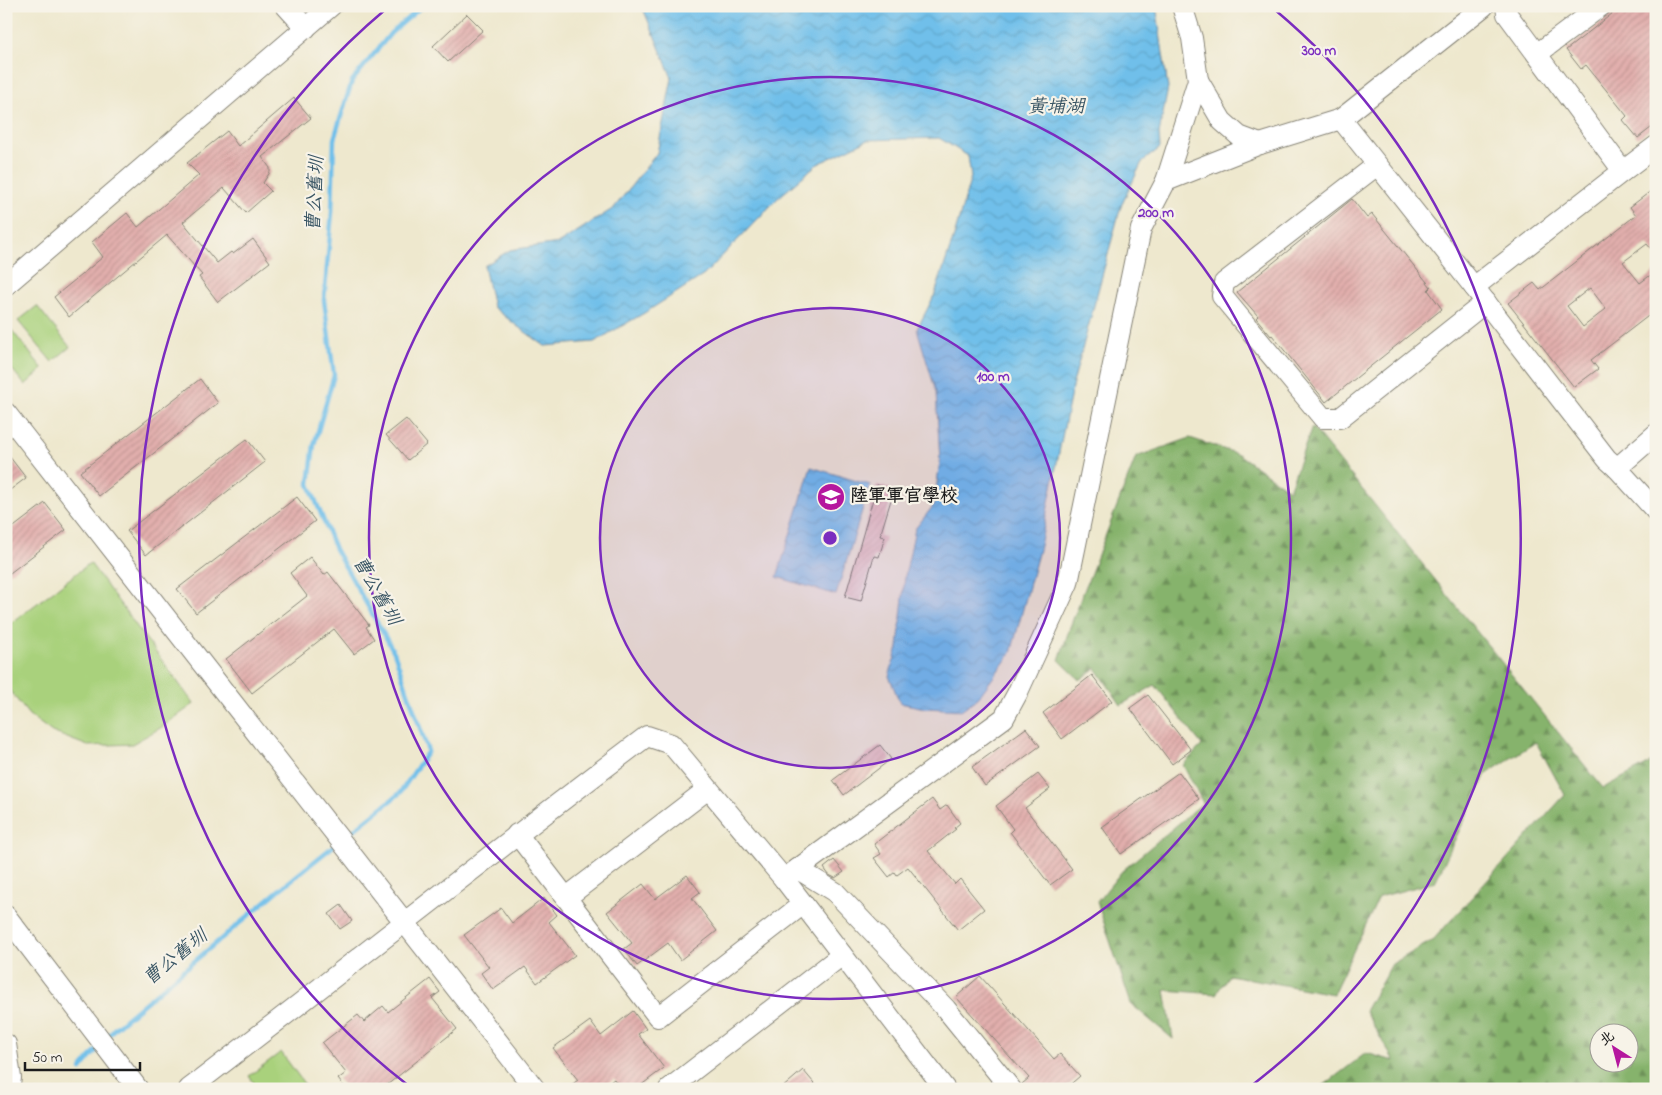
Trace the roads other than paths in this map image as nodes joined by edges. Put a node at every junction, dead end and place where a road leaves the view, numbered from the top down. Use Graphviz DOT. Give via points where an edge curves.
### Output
graph roads {
  1 [pos="286,6"];
  2 [pos="331,6"];
  3 [pos="1182,6"];
  4 [pos="1484,6"];
  5 [pos="1506,6"];
  6 [pos="1601,6"];
  7 [pos="306,28"];
  8 [pos="1537,54"];
  9 [pos="1198,80"];
  10 [pos="1341,119"];
  11 [pos="1260,144"];
  12 [pos="1656,146"];
  13 [pos="1377,165"];
  14 [pos="1623,171"];
  15 [pos="1166,181"];
  16 [pos="6,285"];
  17 [pos="1480,294"];
  18 [pos="6,413"];
  19 [pos="1656,434"];
  20 [pos="1617,468"];
  21 [pos="1656,511"];
  22 [pos="708,788"];
  23 [pos="517,834"];
  24 [pos="791,874"];
  25 [pos="566,897"];
  26 [pos="803,904"];
  27 [pos="6,916"];
  28 [pos="405,923"];
  29 [pos="842,954"];
  30 [pos="6,1044"];
  31 [pos="9,1089"];
  32 [pos="138,1089"];
  33 [pos="189,1089"];
  34 [pos="535,1089"];
  35 [pos="669,1089"];
  36 [pos="945,1089"];
  37 [pos="1012,1089"];
  1 -- 7 [label="street"];
  2 -- 7 [label="street"];
  3 -- 9 [label="street" via="1192,38"];
  4 -- 10 [label="street"];
  5 -- 8 [label="street" via="1507,14"];
  6 -- 8 [label="street"];
  7 -- 16 [label="street"];
  8 -- 14 [label="street"];
  9 -- 11 [label="street" via="1222,121 1239,136"];
  9 -- 15 [label="street"];
  10 -- 11 [label="street"];
  10 -- 13 [label="street"];
  11 -- 15 [label="street"];
  12 -- 14 [label="street"];
  13 -- 17 [label="street"];
  13 -- 17 [label="street" via="1224,283 1222,296 1323,418 1340,418"];
  14 -- 17 [label="street"];
  15 -- 24 [label="street" via="1141,229 1068,582 1017,694 1004,718"];
  17 -- 20 [label="street"];
  18 -- 28 [label="street"];
  19 -- 20 [label="street"];
  20 -- 21 [label="street"];
  22 -- 23 [label="street" via="671,744 647,736"];
  22 -- 24 [label="street"];
  22 -- 25 [label="street"];
  23 -- 25 [label="street"];
  23 -- 28 [label="street"];
  24 -- 26 [label="street"];
  24 -- 37 [label="street" via="835,892 946,1009"];
  25 -- 26 [label="street" via="658,1017"];
  26 -- 29 [label="street"];
  27 -- 32 [label="street"];
  28 -- 33 [label="street"];
  28 -- 34 [label="street"];
  29 -- 35 [label="street"];
  29 -- 36 [label="street"];
  30 -- 31 [label="street" via="12,1078"];
}
